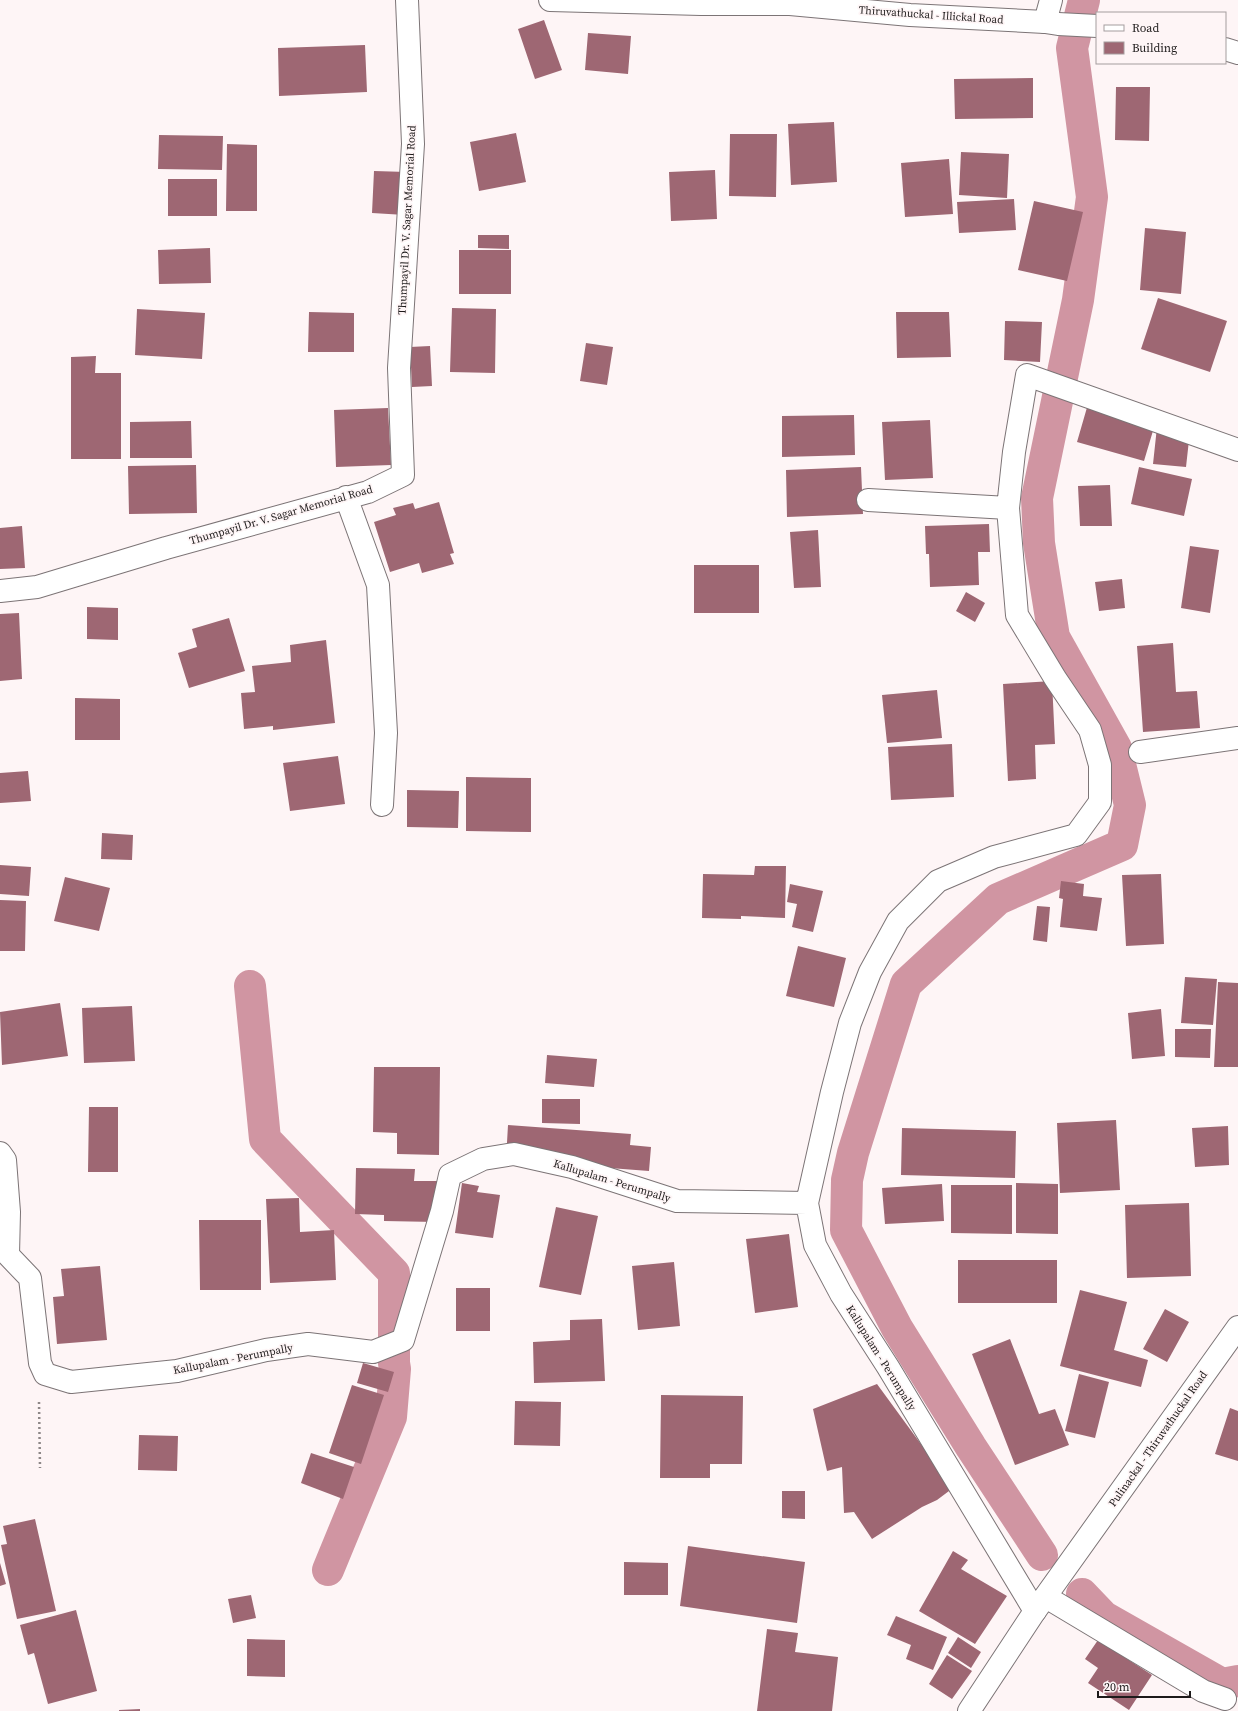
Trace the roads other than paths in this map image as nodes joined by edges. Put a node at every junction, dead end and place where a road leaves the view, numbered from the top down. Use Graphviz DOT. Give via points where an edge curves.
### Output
graph roads {
  1 [pos="407,0"];
  2 [pos="550,0"];
  3 [pos="1051,0"];
  4 [pos="701,2"];
  5 [pos="1051,23"];
  6 [pos="1096,26"];
  7 [pos="1226,49"];
  8 [pos="1238,53"];
  9 [pos="1238,450"];
  10 [pos="346,497"];
  11 [pos="868,500"];
  12 [pos="1008,508"];
  13 [pos="0,591"];
  14 [pos="1238,738"];
  15 [pos="1140,752"];
  16 [pos="382,805"];
  17 [pos="0,1153"];
  18 [pos="808,1203"];
  19 [pos="4,1255"];
  20 [pos="1238,1327"];
  21 [pos="1045,1598"];
  22 [pos="1225,1699"];
  23 [pos="969,1711"];
  1 -- 10 [label="street, Thumpayil Dr. V. Sagar Memorial Road" via="413,144 399,368 403,475 368,492"];
  2 -- 4 [label="street, Thiruvathuckal - Illickal Road"];
  3 -- 5 [label="street"];
  4 -- 5 [label="street, Thiruvathuckal - Illickal Road" via="790,4 910,15"];
  5 -- 6 [label="street, Thiruvathuckal - Illickal Road"];
  7 -- 8 [label="street"];
  9 -- 12 [label="street" via="1027,375"];
  10 -- 13 [label="street, Thumpayil Dr. V. Sagar Memorial Road" via="38,587"];
  10 -- 16 [label="street" via="378,585 386,733"];
  11 -- 12 [label="street"];
  12 -- 18 [label="street" via="1017,615 1090,730 1100,765 1100,802 1076,835 994,857 938,881 898,921 870,972 850,1023"];
  14 -- 15 [label="street"];
  17 -- 19 [label="street" via="5,1160 9,1212"];
  18 -- 19 [label="street, Kallupalam - Perumpally" via="677,1201 572,1167 514,1154 483,1159 450,1175 442,1211 403,1340 373,1352 308,1344 266,1350 177,1371 71,1382 45,1374 40,1362 30,1278"];
  18 -- 21 [label="street, Kallupalam - Perumpally" via="815,1246 841,1294"];
  20 -- 21 [label="street, Pulinackal - Thiruvathuckal Road"];
  21 -- 22 [label="street" via="1203,1691"];
  21 -- 23 [label="street"];
}
